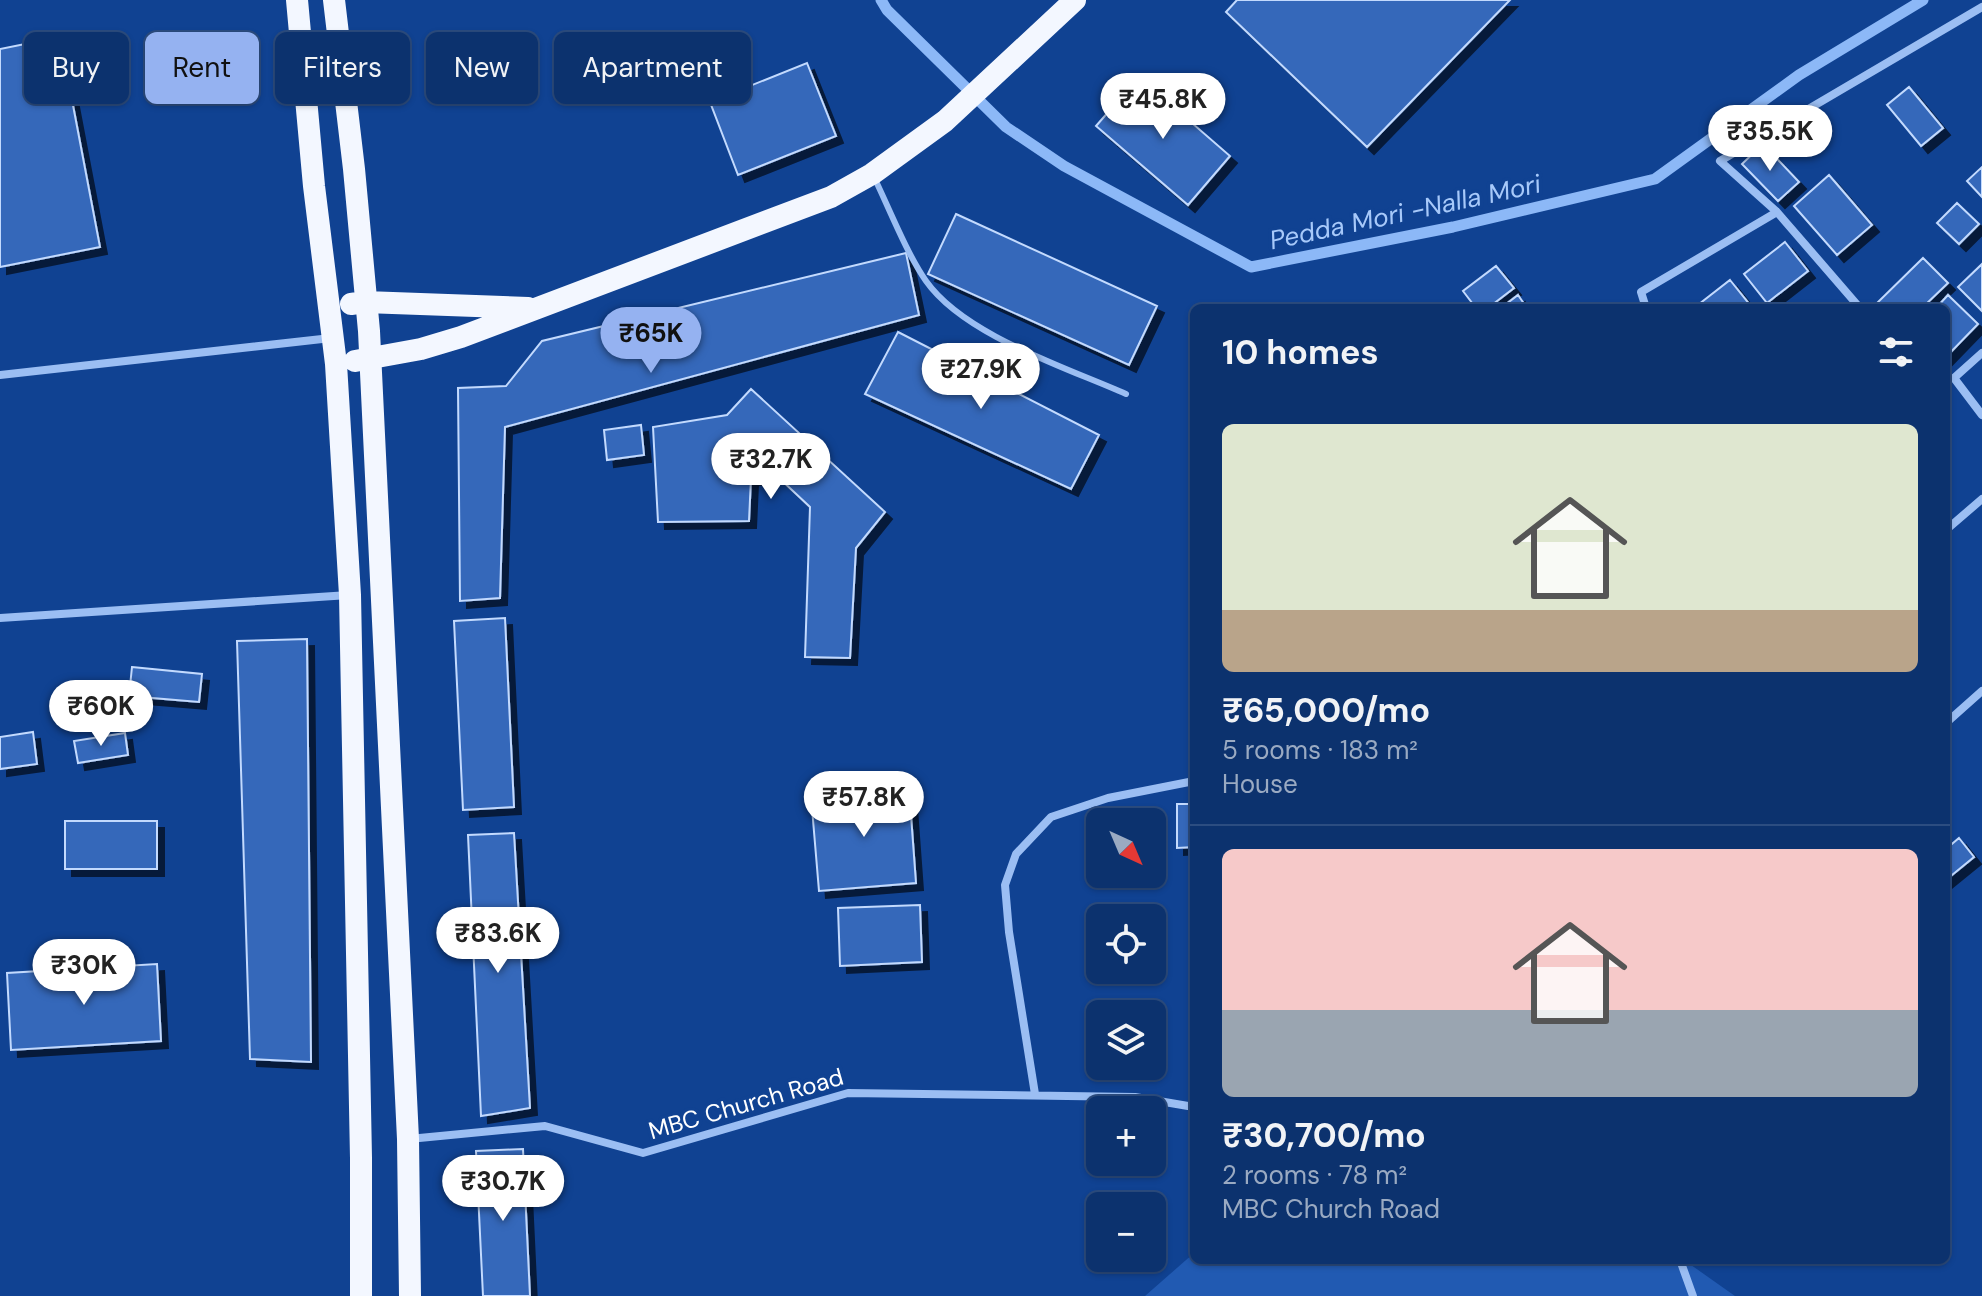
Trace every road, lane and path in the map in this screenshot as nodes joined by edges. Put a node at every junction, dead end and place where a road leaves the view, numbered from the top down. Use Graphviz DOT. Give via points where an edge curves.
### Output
graph roads {
  1 [pos="297,0"];
  2 [pos="334,0"];
  3 [pos="1075,0"];
  4 [pos="1982,7"];
  5 [pos="872,174"];
  6 [pos="1777,212"];
  7 [pos="365,302"];
  8 [pos="1645,304"];
  9 [pos="1857,304"];
  10 [pos="330,308"];
  11 [pos="537,308"];
  12 [pos="332,338"];
  13 [pos="1982,353"];
  14 [pos="369,358"];
  15 [pos="336,364"];
  16 [pos="0,375"];
  17 [pos="1950,379"];
  18 [pos="1126,394"];
  19 [pos="1982,415"];
  20 [pos="1982,499"];
  21 [pos="1950,527"];
  22 [pos="350,595"];
  23 [pos="0,618"];
  24 [pos="1982,691"];
  25 [pos="1950,719"];
  26 [pos="1190,782"];
  27 [pos="1035,1094"];
  28 [pos="1190,1106"];
  29 [pos="408,1139"];
  30 [pos="1681,1264"];
  31 [pos="361,1296"];
  32 [pos="410,1296"];
  33 [pos="1693,1296"];
  1 -- 10 [label="highway"];
  2 -- 7 [label="highway"];
  3 -- 5 [label="highway" via="945,121"];
  4 -- 6 [label="street" via="1720,161"];
  5 -- 11 [label="highway" via="831,197"];
  5 -- 18 [label="lane" via="925,280 948,306 978,328"];
  6 -- 8 [label="street" via="1641,292"];
  6 -- 9 [label="street"];
  7 -- 10 [label="highway"];
  7 -- 11 [label="highway"];
  7 -- 14 [label="highway"];
  10 -- 12 [label="highway"];
  11 -- 14 [label="highway" via="421,349"];
  12 -- 15 [label="highway"];
  12 -- 16 [label="street"];
  13 -- 17 [label="street"];
  14 -- 15 [label="highway"];
  14 -- 29 [label="highway"];
  15 -- 22 [label="highway"];
  17 -- 19 [label="street"];
  20 -- 21 [label="street"];
  22 -- 23 [label="street"];
  22 -- 31 [label="highway"];
  24 -- 25 [label="street"];
  26 -- 27 [label="street" via="1108,798 1051,817 1016,854 1005,885"];
  27 -- 28 [label="street, MBC Church Road" via="1135,1097"];
  27 -- 29 [label="street, MBC Church Road" via="848,1093 643,1153 545,1126"];
  29 -- 32 [label="highway"];
  30 -- 33 [label="street"];
}
